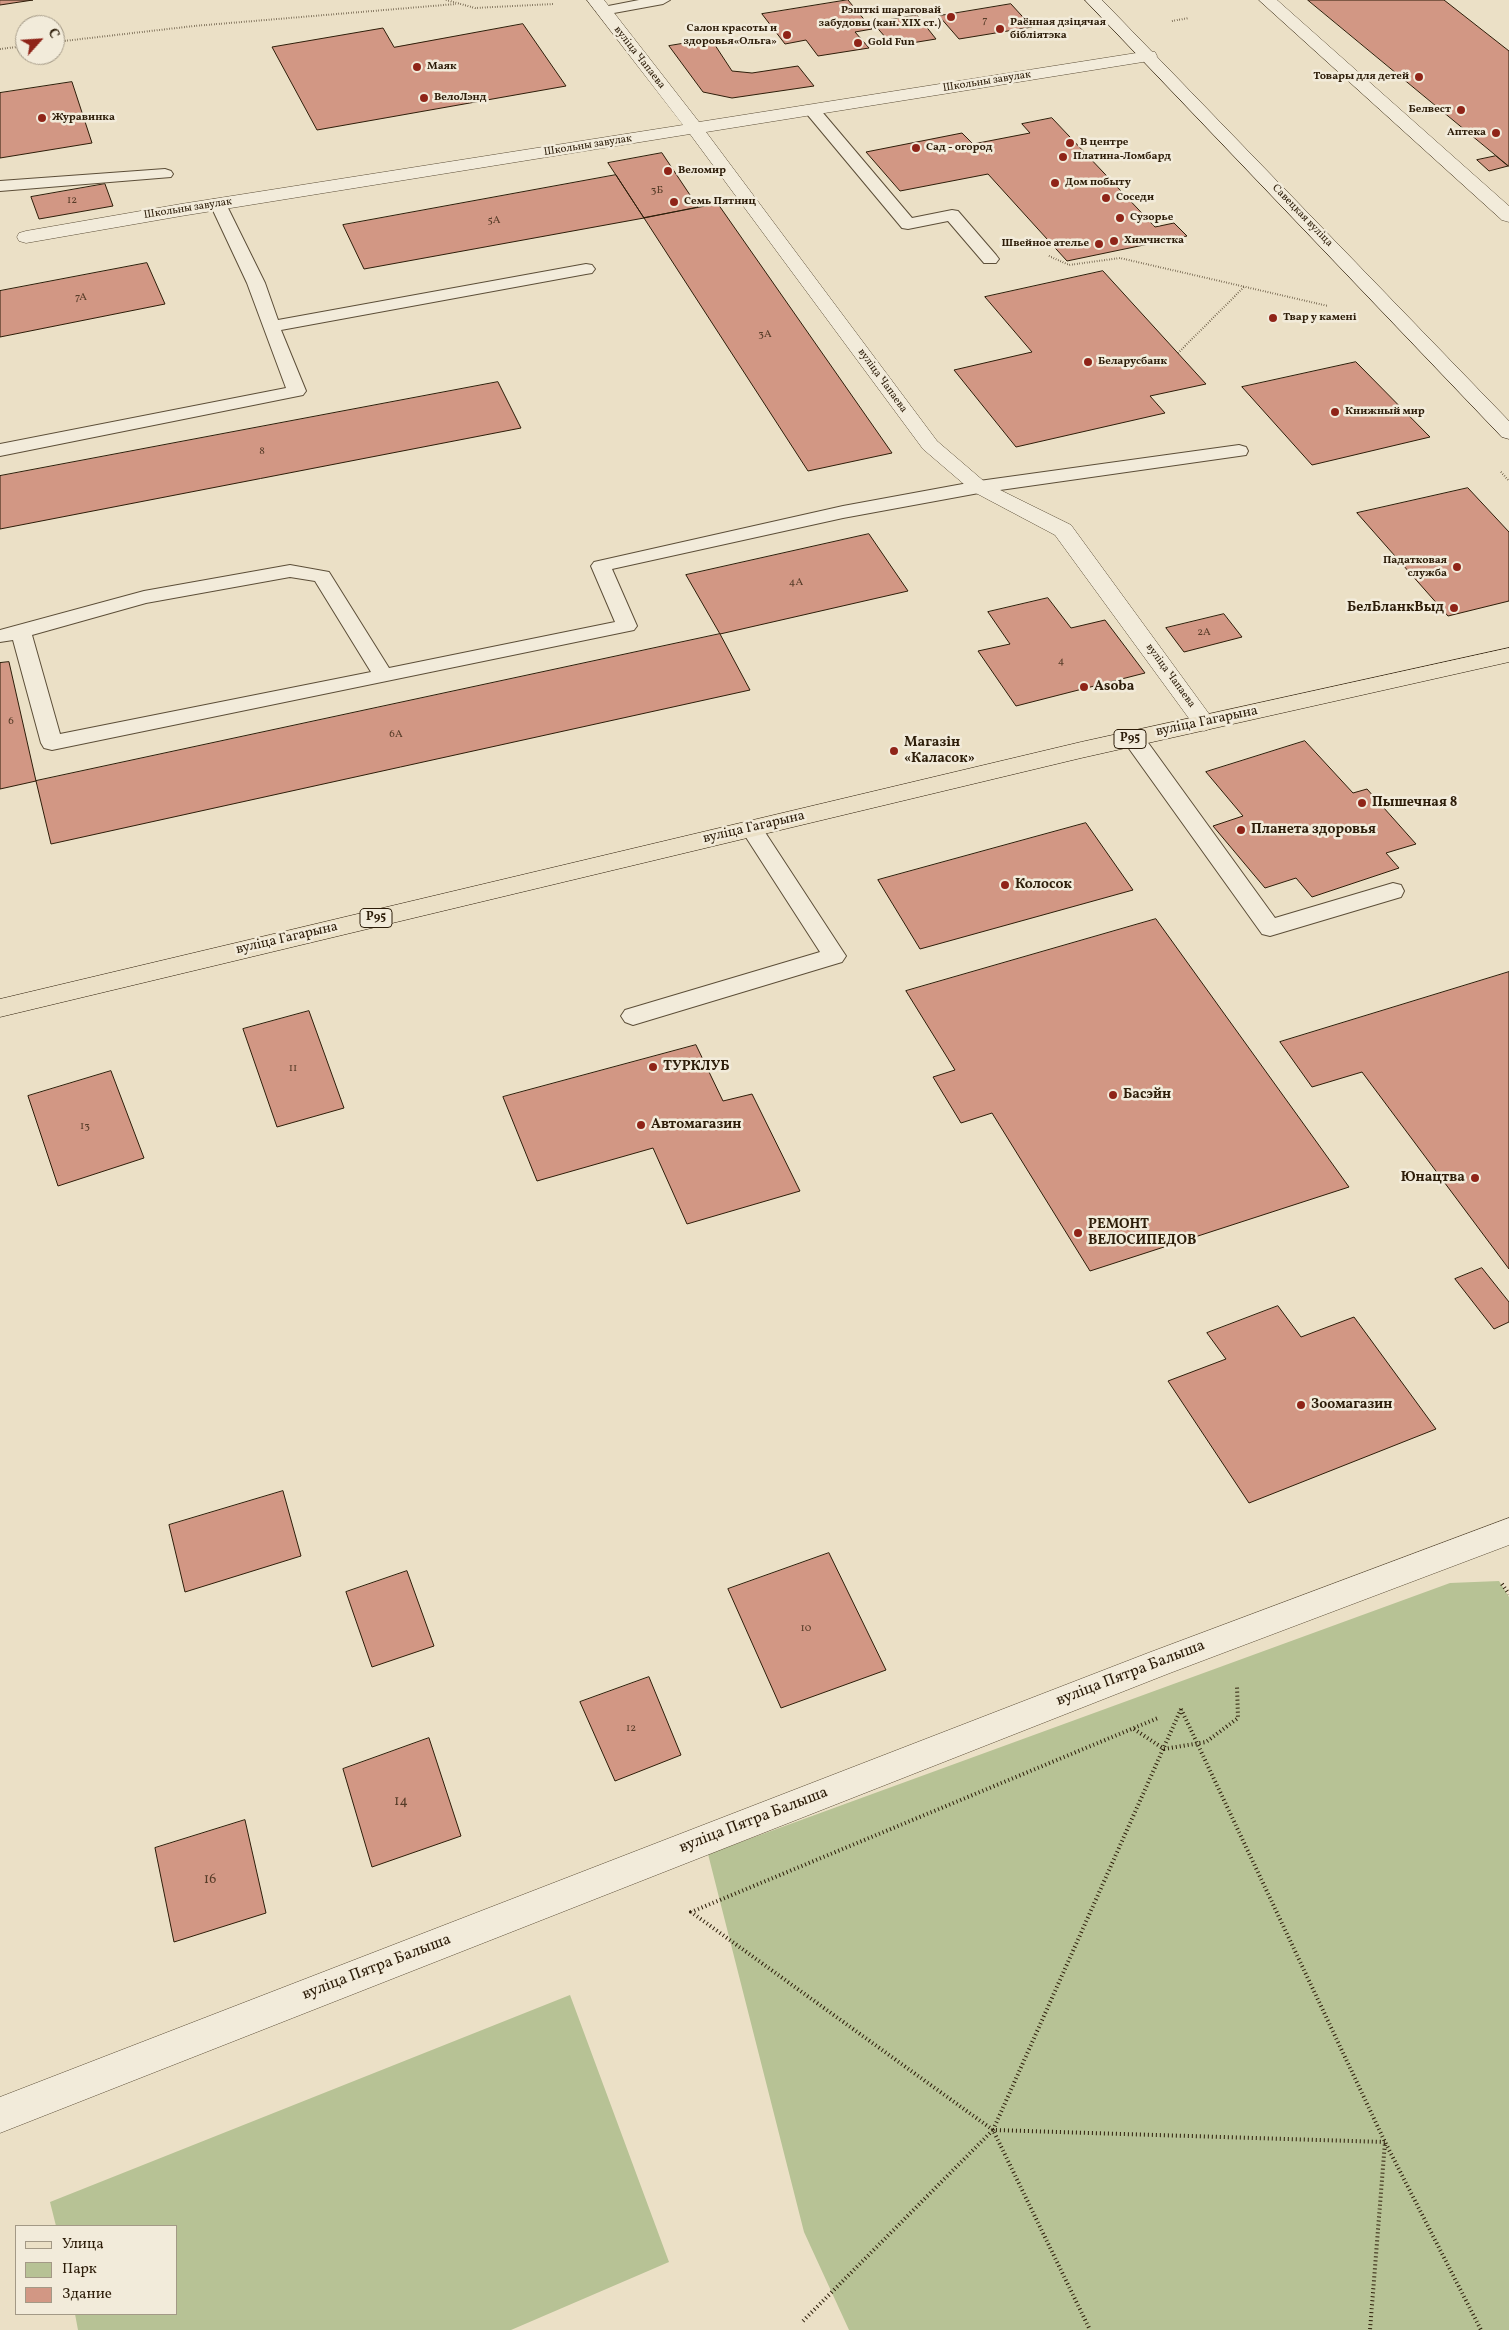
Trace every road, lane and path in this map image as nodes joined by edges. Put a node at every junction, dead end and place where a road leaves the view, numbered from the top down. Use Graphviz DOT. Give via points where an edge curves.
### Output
graph roads {
  1 [pos="446,0"];
  2 [pos="664,0"];
  3 [pos="1093,0"];
  4 [pos="1266,0"];
  5 [pos="456,4"];
  6 [pos="598,5"];
  7 [pos="65,41"];
  8 [pos="15,47"];
  9 [pos="0,49"];
  10 [pos="1149,56"];
  11 [pos="812,110"];
  12 [pos="695,129"];
  13 [pos="165,174"];
  14 [pos="0,186"];
  15 [pos="218,204"];
  16 [pos="1509,216"];
  17 [pos="26,237"];
  18 [pos="1049,256"];
  19 [pos="990,259"];
  20 [pos="586,269"];
  21 [pos="1245,287"];
  22 [pos="1329,307"];
  23 [pos="271,327"];
  24 [pos="1178,353"];
  25 [pos="1509,433"];
  26 [pos="0,450"];
  27 [pos="1239,451"];
  28 [pos="979,487"];
  29 [pos="22,632"];
  30 [pos="0,636"];
  31 [pos="1509,655"];
  32 [pos="383,676"];
  33 [pos="1204,723"];
  34 [pos="1133,738"];
  35 [pos="752,828"];
  36 [pos="1393,891"];
  37 [pos="0,1008"];
  38 [pos="633,1016"];
  39 [pos="1508,1532"];
  40 [pos="1159,1663"];
  41 [pos="1237,1686"];
  42 [pos="1181,1709"];
  43 [pos="1173,1712"];
  44 [pos="1165,1715"];
  45 [pos="1134,1729"];
  46 [pos="1197,1743"];
  47 [pos="1164,1749"];
  48 [pos="0,2115"];
  49 [pos="993,2130"];
  50 [pos="1385,2142"];
  51 [pos="803,2320"];
  52 [pos="1090,2330"];
  53 [pos="1370,2330"];
  54 [pos="1481,2330"];
  1 -- 5 [label="path"];
  2 -- 6 [label="lane"];
  3 -- 10 [label="street, Савецкая вуліца"];
  4 -- 16 [label="street"];
  5 -- 6 [label="path" via="476,8"];
  5 -- 7 [label="path" via="194,26"];
  6 -- 12 [label="street, вуліца Чапаева"];
  8 -- 9 [label="path"];
  10 -- 11 [label="street, Школьны завулак"];
  10 -- 25 [label="street, Савецкая вуліца"];
  11 -- 12 [label="street, Школьны завулак"];
  11 -- 19 [label="lane" via="908,224 952,215"];
  12 -- 15 [label="street, Школьны завулак"];
  12 -- 28 [label="street, вуліца Чапаева" via="930,445"];
  13 -- 14 [label="lane"];
  15 -- 17 [label="street, Школьны завулак"];
  15 -- 23 [label="lane" via="256,283"];
  18 -- 21 [label="path" via="1069,265 1120,258"];
  20 -- 23 [label="lane"];
  21 -- 22 [label="path"];
  21 -- 24 [label="path"];
  23 -- 26 [label="lane" via="297,391"];
  27 -- 28 [label="lane"];
  28 -- 32 [label="lane" via="843,512 601,566 627,626"];
  28 -- 33 [label="street, вуліца Чапаева" via="1063,530"];
  29 -- 30 [label="lane"];
  29 -- 32 [label="lane" via="144,597 290,571 322,576"];
  29 -- 32 [label="lane" via="52,743"];
  31 -- 33 [label="main road, вуліца Гагарына / Р95"];
  33 -- 34 [label="main road, вуліца Гагарына / Р95"];
  34 -- 35 [label="main road, вуліца Гагарына / Р95"];
  34 -- 36 [label="lane" via="1270,928"];
  35 -- 37 [label="main road, вуліца Гагарына / Р95"];
  35 -- 38 [label="lane" via="834,956"];
  39 -- 40 [label="street, вуліца Пятра Балыша"];
  40 -- 42 [label="path"];
  40 -- 48 [label="street, вуліца Пятра Балыша"];
  41 -- 46 [label="path" via="1238,1718 1206,1742"];
  42 -- 43 [label="path"];
  42 -- 46 [label="path"];
  42 -- 47 [label="path"];
  44 -- 45 [label="path"];
  45 -- 47 [label="path"];
  45 -- 49 [label="path" via="691,1912"];
  46 -- 47 [label="path"];
  46 -- 50 [label="path"];
  47 -- 49 [label="path"];
  49 -- 50 [label="path"];
  49 -- 51 [label="path"];
  49 -- 52 [label="path"];
  50 -- 53 [label="path"];
  50 -- 54 [label="path"];
}
